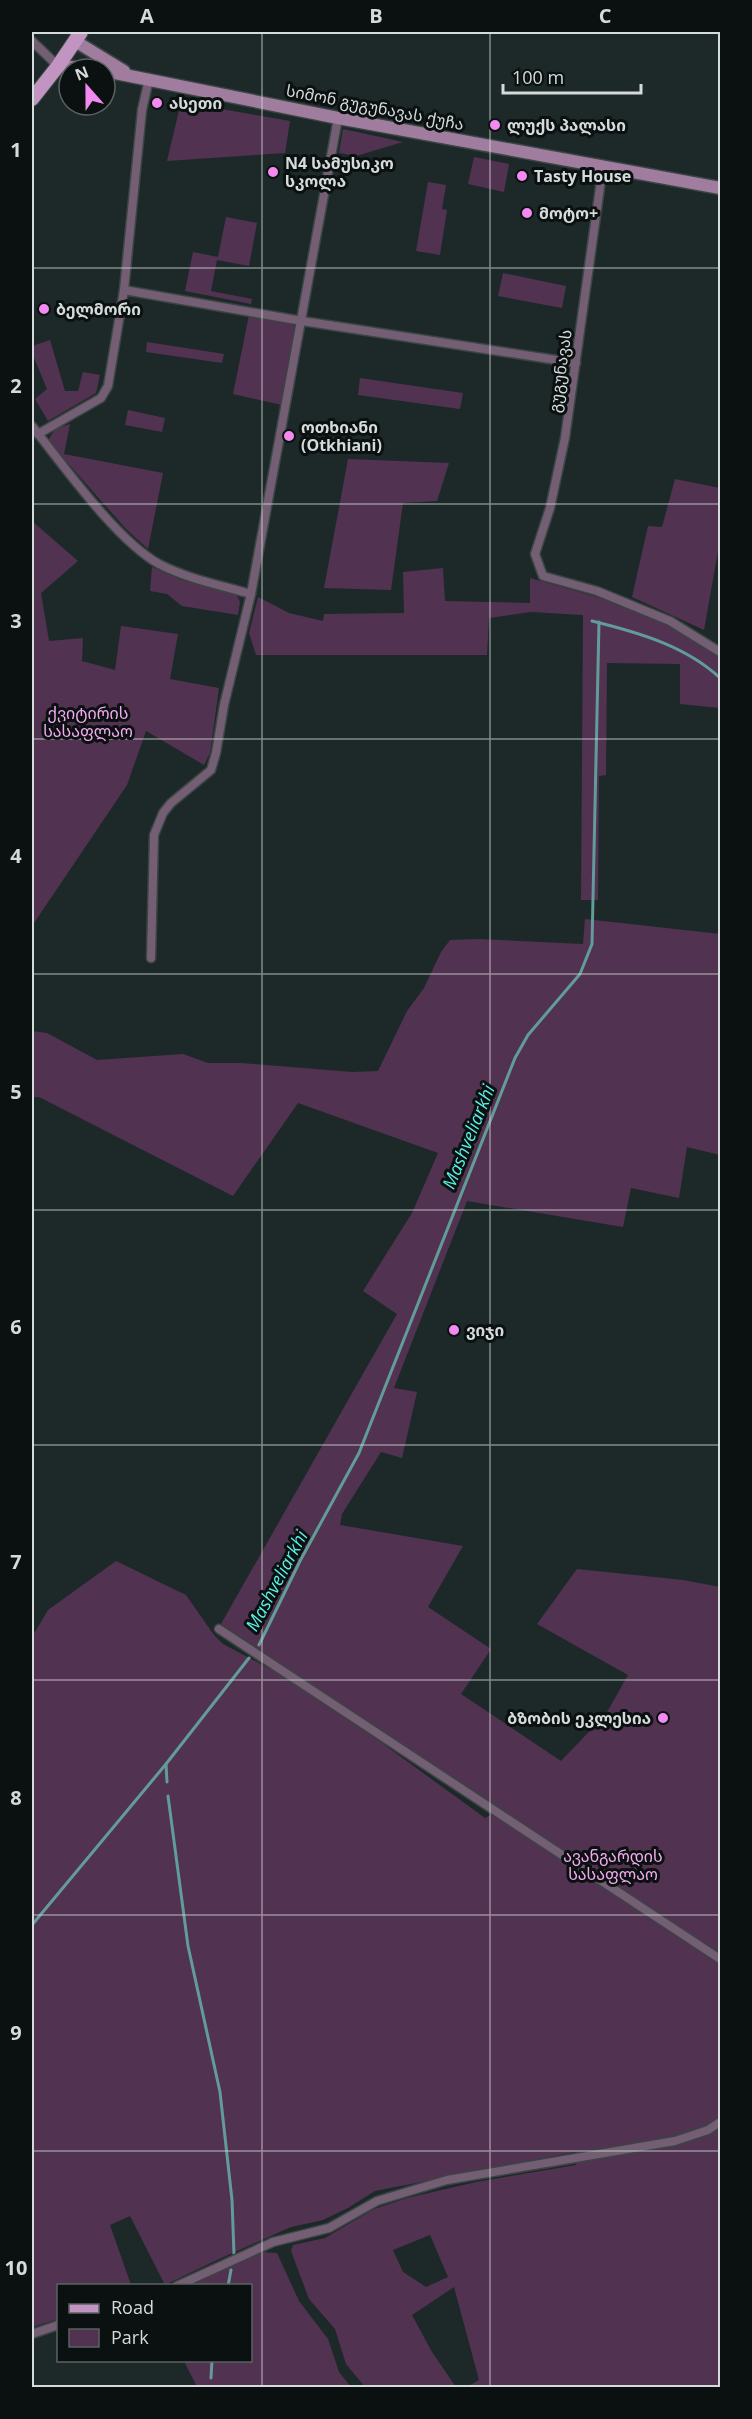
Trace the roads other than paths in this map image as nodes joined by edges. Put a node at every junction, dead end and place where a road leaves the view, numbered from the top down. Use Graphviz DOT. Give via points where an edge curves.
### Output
graph roads {
  1 [pos="78,36"];
  2 [pos="32,40"];
  3 [pos="64,57"];
  4 [pos="57,65"];
  5 [pos="57,67"];
  6 [pos="117,72"];
  7 [pos="131,74"];
  8 [pos="149,79"];
  9 [pos="32,99"];
  10 [pos="338,117"];
  11 [pos="603,166"];
  12 [pos="720,188"];
  13 [pos="124,290"];
  14 [pos="302,321"];
  15 [pos="576,363"];
  16 [pos="32,426"];
  17 [pos="38,434"];
  18 [pos="251,594"];
  19 [pos="720,652"];
  20 [pos="151,958"];
  21 [pos="219,1629"];
  22 [pos="720,1959"];
  23 [pos="720,2122"];
  24 [pos="181,2284"];
  25 [pos="57,2325"];
  26 [pos="32,2334"];
  1 -- 3 [label="main road"];
  1 -- 7 [label="main road, სიმონ გუგუნავას ქუჩა"];
  2 -- 4 [label="street"];
  5 -- 9 [label="main road"];
  6 -- 7 [label="main road, სიმონ გუგუნავას ქუჩა"];
  7 -- 8 [label="main road, სიმონ გუგუნავას ქუჩა"];
  8 -- 10 [label="main road, სიმონ გუგუნავას ქუჩა"];
  8 -- 13 [label="street" via="142,110"];
  10 -- 11 [label="main road, სიმონ გუგუნავას ქუჩა"];
  10 -- 14 [label="street"];
  11 -- 12 [label="main road, სიმონ გუგუნავას ქუჩა"];
  11 -- 15 [label="street, გუგუნავას"];
  13 -- 14 [label="street"];
  13 -- 17 [label="street" via="108,386 101,398"];
  14 -- 15 [label="street"];
  14 -- 18 [label="street"];
  15 -- 19 [label="street, გუგუნავას" via="555,484 535,554 543,576 597,591 670,621"];
  16 -- 17 [label="street"];
  17 -- 18 [label="street" via="110,522 149,557 184,576"];
  18 -- 20 [label="street" via="211,770 171,802 157,824"];
  21 -- 22 [label="street"];
  23 -- 24 [label="street" via="675,2141 447,2180 410,2191 377,2201 329,2228 273,2242"];
  25 -- 26 [label="street"];
}
